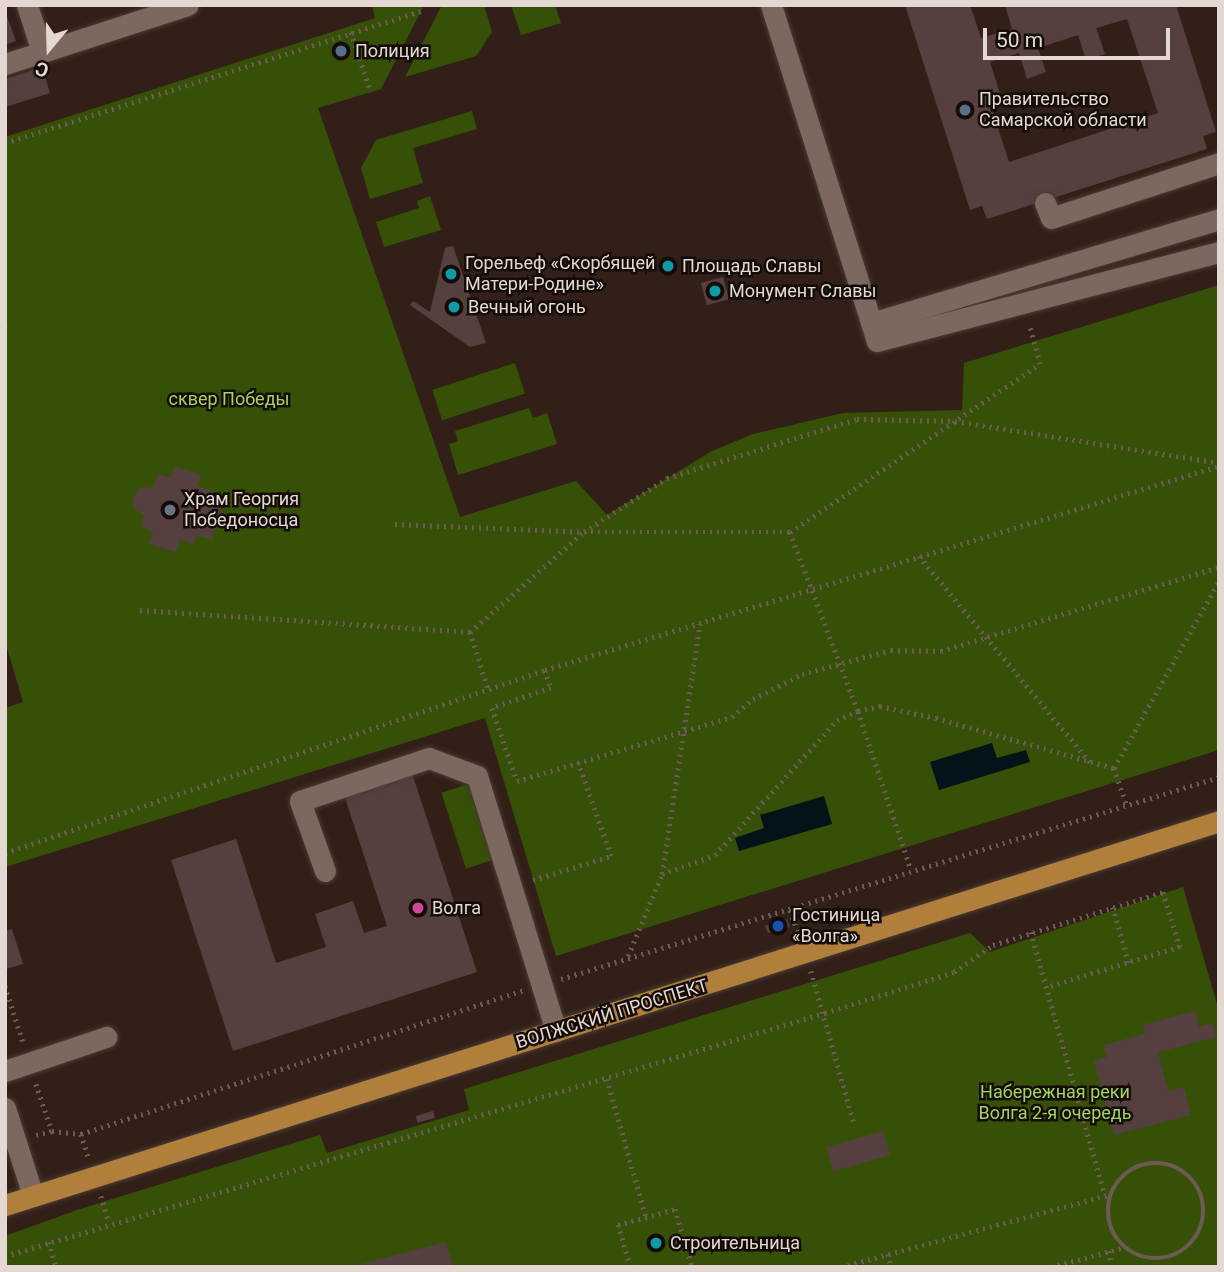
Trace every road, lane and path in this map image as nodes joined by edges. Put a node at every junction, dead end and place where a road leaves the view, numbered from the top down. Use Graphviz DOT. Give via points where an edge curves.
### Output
graph roads {
  1 [pos="27,5"];
  2 [pos="188,5"];
  3 [pos="771,5"];
  4 [pos="421,11"];
  5 [pos="351,32"];
  6 [pos="42,52"];
  7 [pos="5,64"];
  8 [pos="371,92"];
  9 [pos="5,143"];
  10 [pos="1219,163"];
  11 [pos="1045,203"];
  12 [pos="1219,219"];
  13 [pos="1219,252"];
  14 [pos="871,323"];
  15 [pos="1033,337"];
  16 [pos="955,421"];
  17 [pos="1219,465"];
  18 [pos="395,524"];
  19 [pos="584,532"];
  20 [pos="790,532"];
  21 [pos="919,556"];
  22 [pos="1219,567"];
  23 [pos="1219,581"];
  24 [pos="812,589"];
  25 [pos="140,610"];
  26 [pos="700,624"];
  27 [pos="470,632"];
  28 [pos="989,638"];
  29 [pos="840,664"];
  30 [pos="545,670"];
  31 [pos="488,689"];
  32 [pos="858,711"];
  33 [pos="684,731"];
  34 [pos="1090,762"];
  35 [pos="578,763"];
  36 [pos="1114,768"];
  37 [pos="1219,777"];
  38 [pos="1127,805"];
  39 [pos="1219,821"];
  40 [pos="5,853"];
  41 [pos="911,869"];
  42 [pos="325,871"];
  43 [pos="662,874"];
  44 [pos="512,886"];
  45 [pos="1113,907"];
  46 [pos="790,910"];
  47 [pos="1031,932"];
  48 [pos="806,954"];
  49 [pos="628,957"];
  50 [pos="1129,963"];
  51 [pos="541,985"];
  52 [pos="1048,987"];
  53 [pos="825,1013"];
  54 [pos="556,1031"];
  55 [pos="106,1037"];
  56 [pos="5,1071"];
  57 [pos="607,1079"];
  58 [pos="5,1108"];
  59 [pos="855,1126"];
  60 [pos="15,1140"];
  61 [pos="1108,1195"];
  62 [pos="33,1196"];
  63 [pos="5,1205"];
  64 [pos="646,1217"];
  65 [pos="49,1242"];
  66 [pos="1126,1247"];
  67 [pos="1109,1251"];
  68 [pos="6,1254"];
  69 [pos="888,1254"];
  70 [pos="56,1267"];
  71 [pos="630,1267"];
  72 [pos="688,1267"];
  73 [pos="841,1267"];
  74 [pos="891,1267"];
  75 [pos="1051,1267"];
  76 [pos="1112,1267"];
  1 -- 6 [label="street"];
  2 -- 6 [label="street"];
  3 -- 14 [label="street"];
  4 -- 5 [label="path"];
  5 -- 8 [label="path"];
  5 -- 9 [label="path"];
  6 -- 7 [label="street"];
  10 -- 11 [label="street" via="1051,218"];
  12 -- 14 [label="street"];
  13 -- 14 [label="street" via="877,341"];
  15 -- 16 [label="path" via="1040,364"];
  16 -- 17 [label="path"];
  16 -- 19 [label="path" via="857,419 667,478"];
  16 -- 20 [label="path"];
  17 -- 21 [label="path"];
  18 -- 19 [label="path"];
  19 -- 20 [label="path"];
  19 -- 27 [label="path"];
  20 -- 24 [label="path"];
  21 -- 24 [label="path"];
  21 -- 28 [label="path"];
  22 -- 28 [label="path"];
  23 -- 36 [label="path"];
  24 -- 26 [label="path"];
  24 -- 29 [label="path"];
  25 -- 27 [label="path"];
  26 -- 30 [label="path"];
  26 -- 33 [label="path"];
  27 -- 31 [label="path"];
  28 -- 29 [label="path" via="941,651 891,650"];
  28 -- 34 [label="path"];
  29 -- 32 [label="path"];
  29 -- 33 [label="path" via="777,685 732,717"];
  30 -- 31 [label="path"];
  30 -- 35 [label="path" via="551,688 492,708 517,781"];
  31 -- 40 [label="path"];
  32 -- 34 [label="path" via="880,706 925,715"];
  32 -- 41 [label="path"];
  32 -- 43 [label="path" via="837,720 715,855"];
  33 -- 35 [label="path"];
  33 -- 43 [label="path"];
  34 -- 36 [label="path"];
  35 -- 44 [label="path" via="611,856"];
  36 -- 38 [label="path"];
  37 -- 38 [label="path"];
  38 -- 41 [label="path"];
  39 -- 48 [label="main road, ВОЛЖСКИЙ ПРОСПЕКТ"];
  41 -- 46 [label="path"];
  42 -- 44 [label="street" via="300,801 429,758 477,776"];
  43 -- 49 [label="path"];
  44 -- 51 [label="street"];
  45 -- 47 [label="path"];
  45 -- 50 [label="path"];
  45 -- 50 [label="path" via="1163,892 1180,947"];
  46 -- 48 [label="path"];
  46 -- 49 [label="path"];
  47 -- 52 [label="path"];
  47 -- 53 [label="path" via="993,944 954,972"];
  48 -- 53 [label="path"];
  48 -- 54 [label="main road, ВОЛЖСКИЙ ПРОСПЕКТ"];
  49 -- 51 [label="path"];
  50 -- 52 [label="path"];
  51 -- 54 [label="street"];
  51 -- 60 [label="path" via="81,1134 52,1131"];
  52 -- 61 [label="path"];
  53 -- 57 [label="path"];
  53 -- 59 [label="path"];
  54 -- 62 [label="main road, ВОЛЖСКИЙ ПРОСПЕКТ"];
  55 -- 56 [label="street"];
  57 -- 64 [label="path"];
  57 -- 65 [label="path"];
  58 -- 60 [label="street"];
  60 -- 62 [label="street"];
  61 -- 66 [label="path" via="1111,1230"];
  61 -- 66 [label="path" via="1125,1173 1156,1163 1186,1174 1203,1202 1198,1234 1176,1254 1146,1258"];
  61 -- 69 [label="path"];
  62 -- 63 [label="main road, ВОЛЖСКИЙ ПРОСПЕКТ"];
  64 -- 71 [label="path" via="618,1225"];
  64 -- 72 [label="path" via="676,1209 692,1266"];
  65 -- 68 [label="path"];
  65 -- 70 [label="path"];
  66 -- 67 [label="path"];
  67 -- 75 [label="path"];
  67 -- 76 [label="path"];
  69 -- 73 [label="path"];
  69 -- 74 [label="path"];
}
